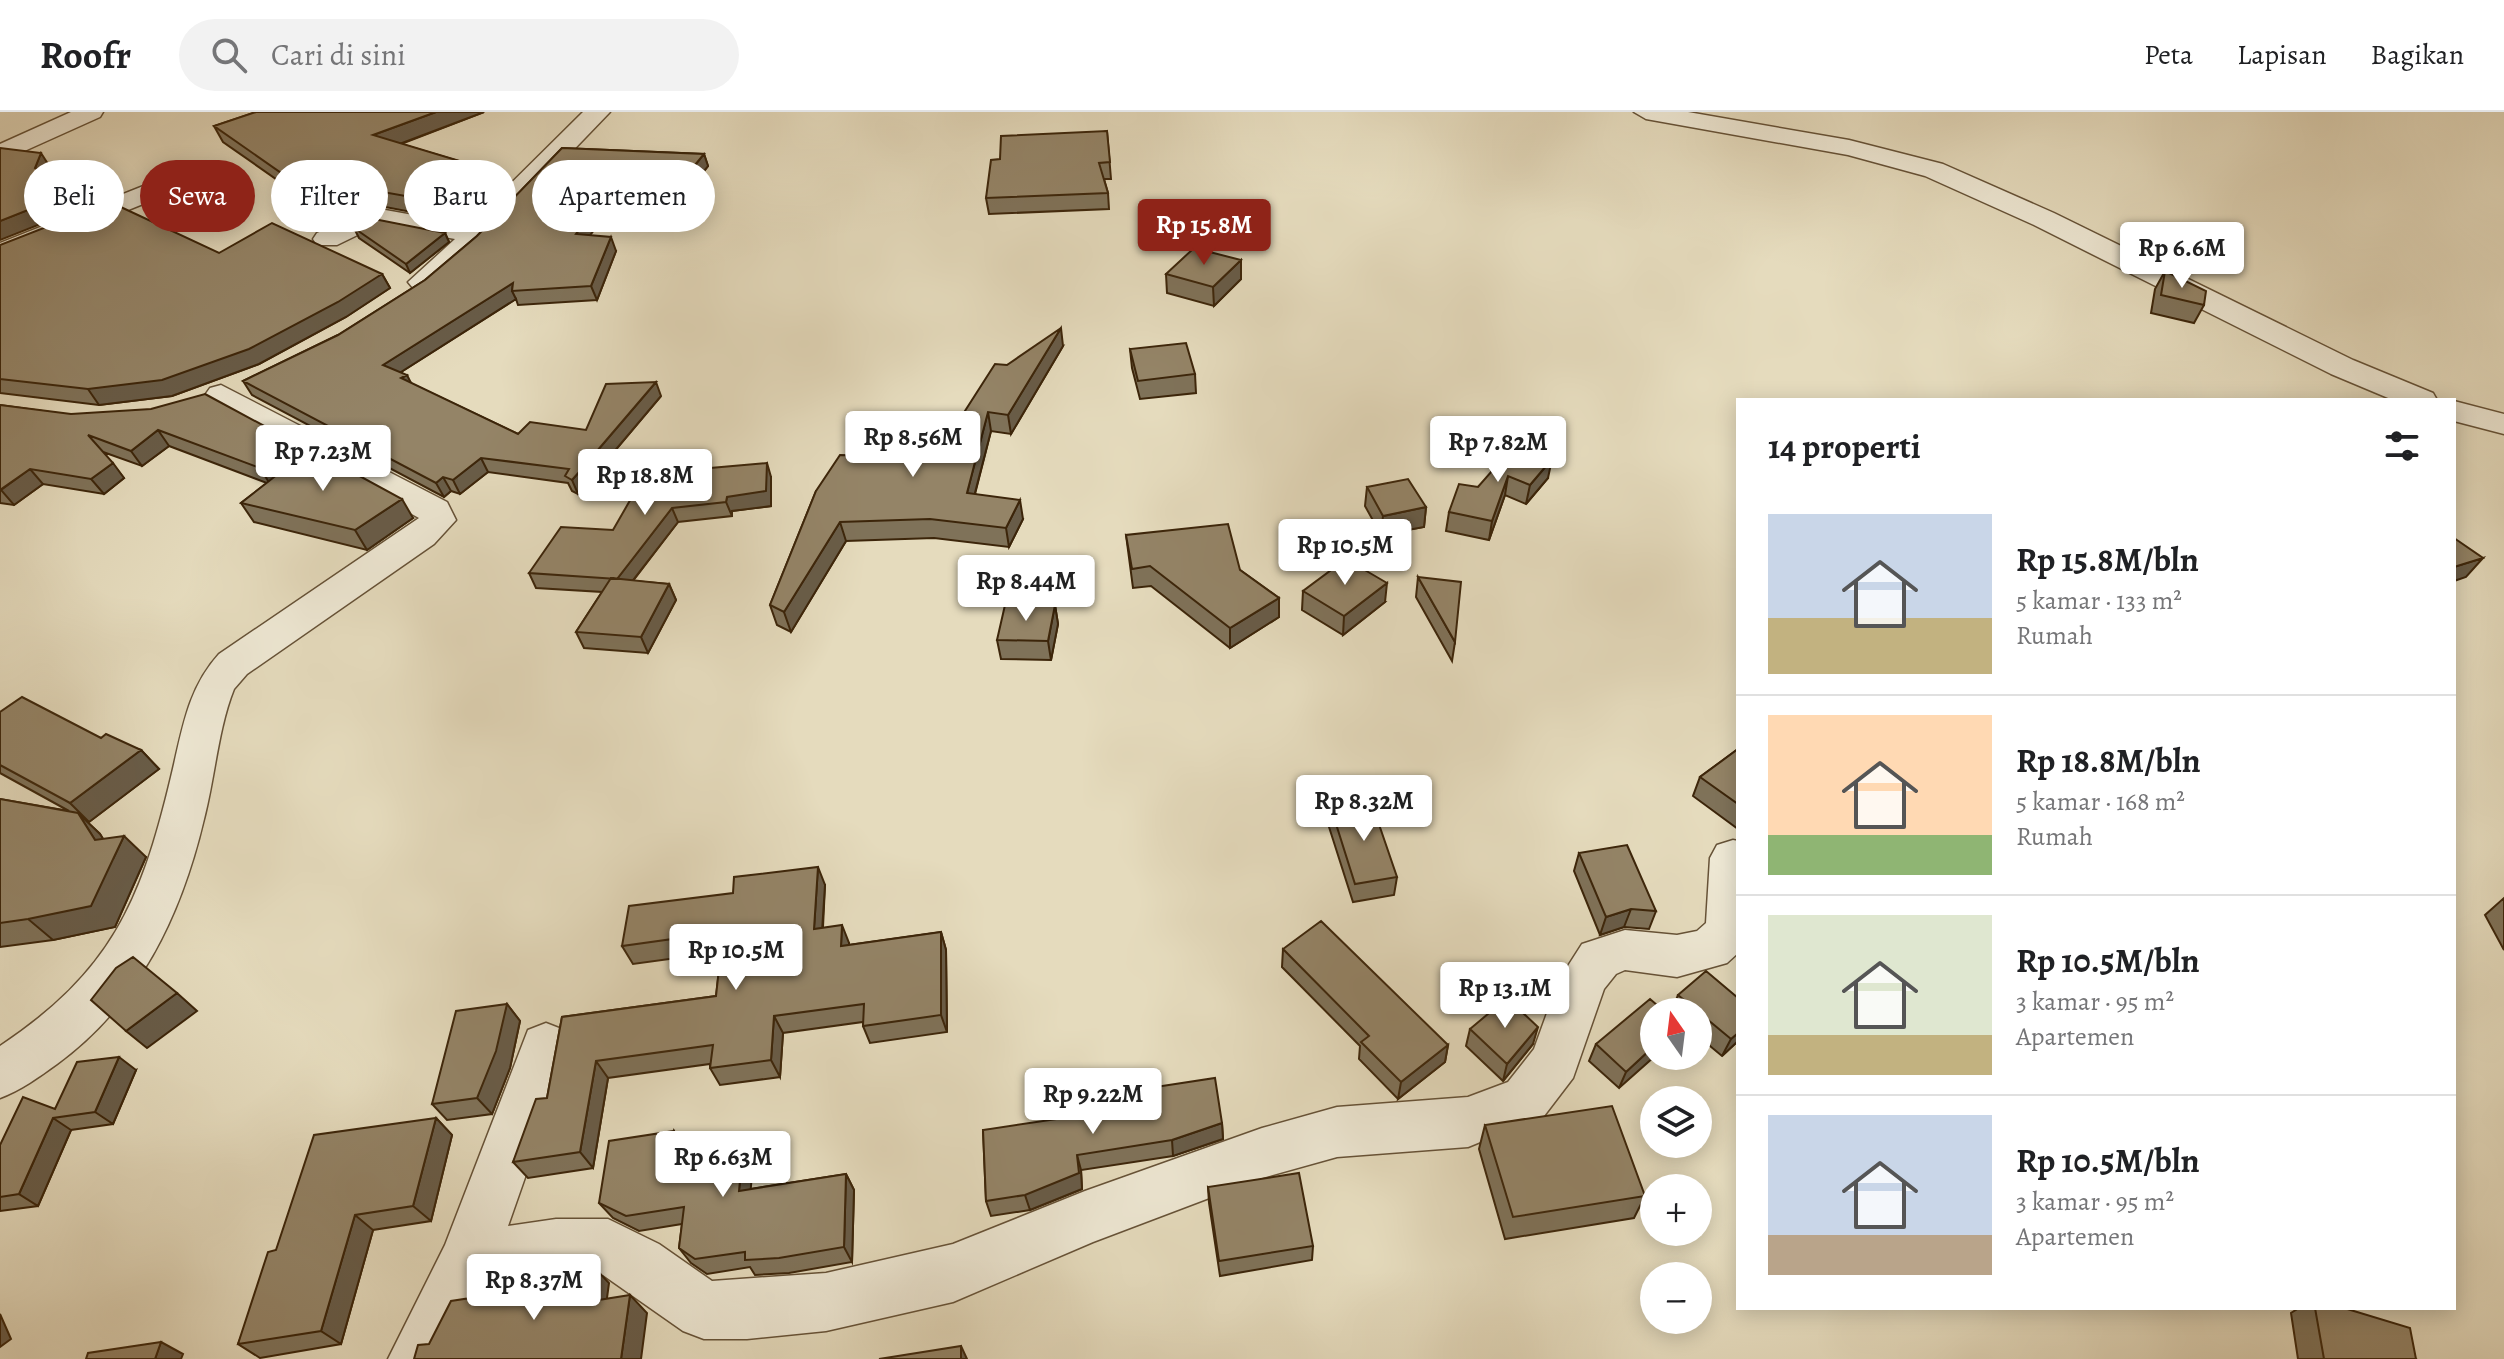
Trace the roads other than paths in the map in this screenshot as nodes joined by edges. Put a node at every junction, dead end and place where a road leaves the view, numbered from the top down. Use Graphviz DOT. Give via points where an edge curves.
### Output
graph roads {
  1 [pos="91,112"];
  2 [pos="598,112"];
  3 [pos="1646,112"];
  4 [pos="0,154"];
  5 [pos="140,196"];
  6 [pos="476,235"];
  7 [pos="327,239"];
  8 [pos="0,253"];
  9 [pos="402,298"];
  10 [pos="259,378"];
  11 [pos="2416,398"];
  12 [pos="2456,412"];
  13 [pos="2504,424"];
  14 [pos="1733,858"];
  15 [pos="546,1046"];
  16 [pos="0,1075"];
  17 [pos="468,1260"];
  18 [pos="418,1359"];
  1 -- 4 [label="street"];
  2 -- 6 [label="street"];
  3 -- 11 [label="street" via="1849,148 1934,170"];
  5 -- 8 [label="street"];
  6 -- 7 [label="street" via="374,216"];
  6 -- 9 [label="street"];
  10 -- 16 [label="street" via="208,399 434,510 438,520 233,664 217,682 179,838 139,937 88,1008"];
  12 -- 13 [label="street"];
  14 -- 17 [label="street" via="1729,932 1710,949 1677,956 1625,950 1599,959 1583,980 1555,1062 1526,1099 1468,1122 1337,1132 1262,1153 953,1273 826,1302 704,1310 608,1247 556,1247"];
  15 -- 17 [label="street"];
  17 -- 18 [label="street"];
}
